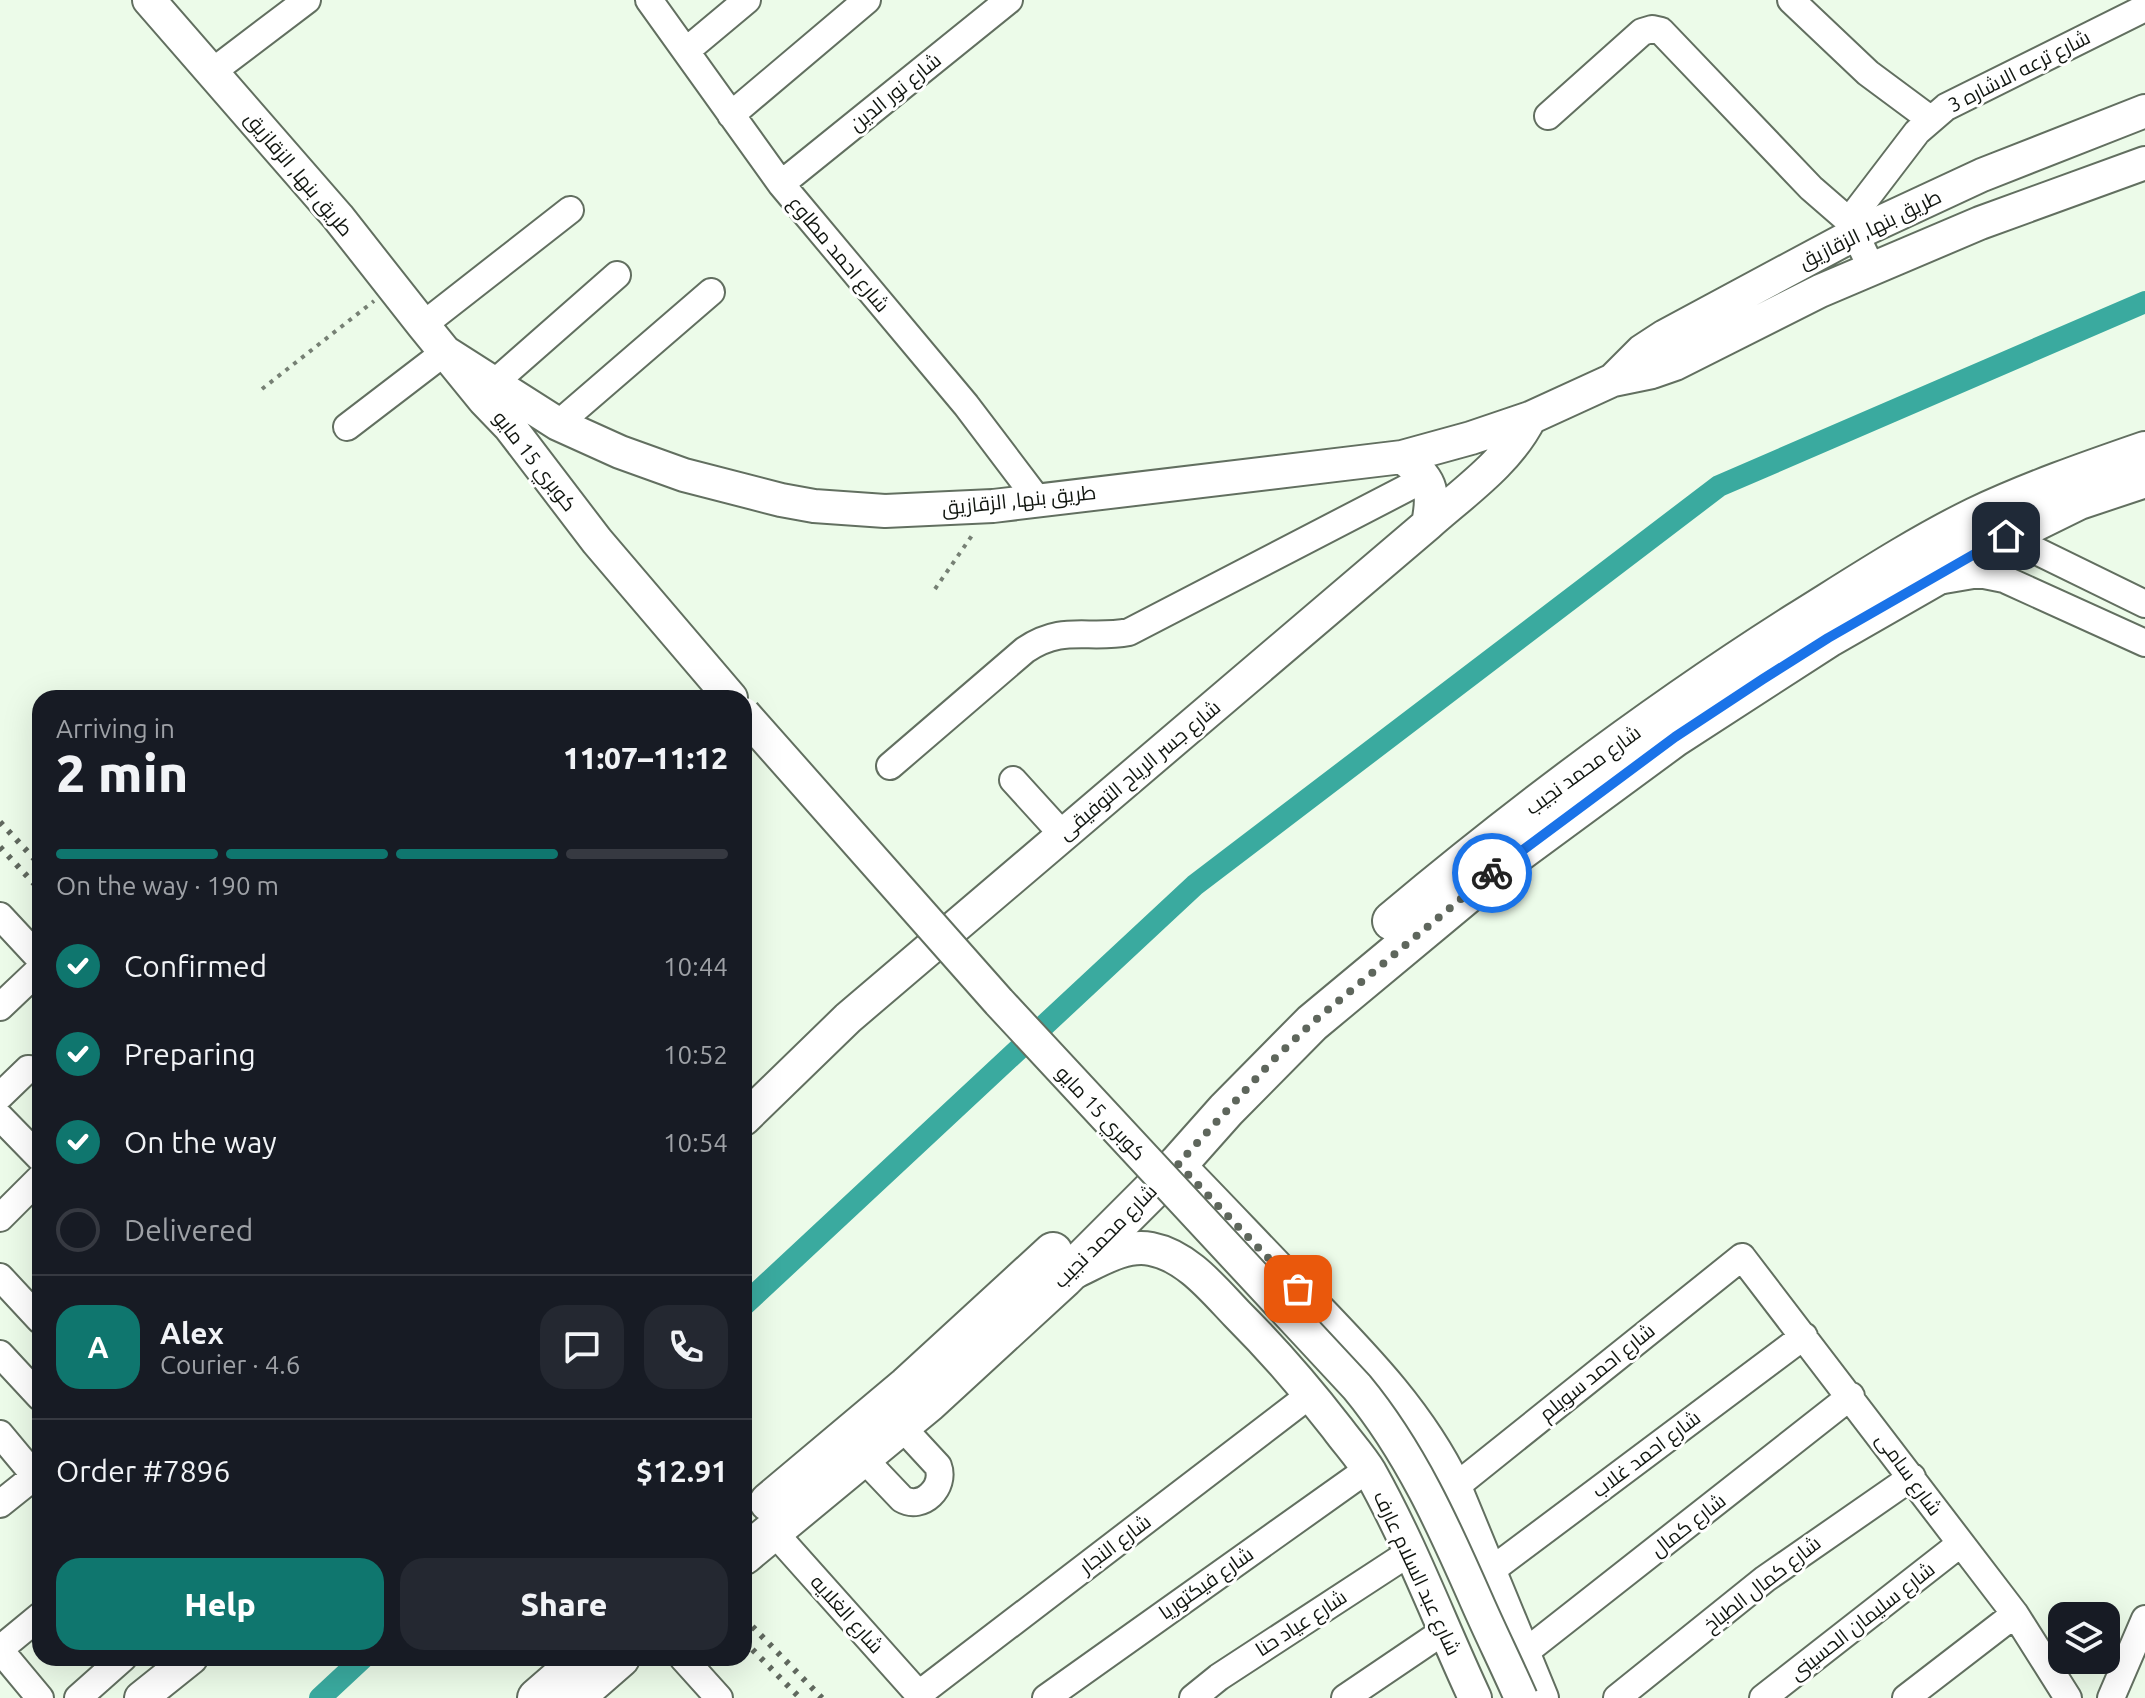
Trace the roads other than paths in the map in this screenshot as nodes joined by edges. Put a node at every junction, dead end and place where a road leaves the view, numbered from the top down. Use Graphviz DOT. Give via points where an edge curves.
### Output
graph roads {
  1 [pos="307,0"];
  2 [pos="649,0"];
  3 [pos="747,0"];
  4 [pos="867,0"];
  5 [pos="1009,0"];
  6 [pos="1791,0"];
  7 [pos="153,1"];
  8 [pos="2145,8"];
  9 [pos="686,51"];
  10 [pos="212,72"];
  11 [pos="2145,111"];
  12 [pos="731,115"];
  13 [pos="1548,116"];
  14 [pos="1930,119"];
  15 [pos="2145,163"];
  16 [pos="781,184"];
  17 [pos="570,210"];
  18 [pos="1852,228"];
  19 [pos="1872,269"];
  20 [pos="617,275"];
  21 [pos="711,292"];
  22 [pos="423,325"];
  23 [pos="445,352"];
  24 [pos="1613,380"];
  25 [pos="489,392"];
  26 [pos="1530,418"];
  27 [pos="558,424"];
  28 [pos="347,427"];
  29 [pos="596,441"];
  30 [pos="1402,457"];
  31 [pos="2141,475"];
  32 [pos="1426,478"];
  33 [pos="558,490"];
  34 [pos="1038,500"];
  35 [pos="1428,524"];
  36 [pos="2006,536"];
  37 [pos="591,548"];
  38 [pos="1925,583"];
  39 [pos="2145,604"];
  40 [pos="2145,643"];
  41 [pos="699,690"];
  42 [pos="724,690"];
  43 [pos="752,723"];
  44 [pos="752,753"];
  45 [pos="890,766"];
  46 [pos="1013,780"];
  47 [pos="1540,819"];
  48 [pos="1063,835"];
  49 [pos="1498,850"];
  50 [pos="0,916"];
  51 [pos="32,950"];
  52 [pos="32,977"];
  53 [pos="0,1007"];
  54 [pos="32,1069"];
  55 [pos="0,1096"];
  56 [pos="752,1111"];
  57 [pos="0,1117"];
  58 [pos="32,1163"];
  59 [pos="1178,1164"];
  60 [pos="32,1183"];
  61 [pos="0,1218"];
  62 [pos="1740,1257"];
  63 [pos="0,1277"];
  64 [pos="1064,1278"];
  65 [pos="32,1308"];
  66 [pos="1804,1336"];
  67 [pos="0,1354"];
  68 [pos="32,1388"];
  69 [pos="1311,1394"];
  70 [pos="1851,1396"];
  71 [pos="892,1415"];
  72 [pos="0,1434"];
  73 [pos="863,1458"];
  74 [pos="1368,1469"];
  75 [pos="32,1473"];
  76 [pos="1912,1477"];
  77 [pos="32,1482"];
  78 [pos="1455,1487"];
  79 [pos="0,1504"];
  80 [pos="758,1527"];
  81 [pos="1960,1544"];
  82 [pos="1412,1551"];
  83 [pos="1489,1572"];
  84 [pos="2015,1614"];
  85 [pos="2145,1619"];
  86 [pos="32,1623"];
  87 [pos="1444,1631"];
  88 [pos="0,1649"];
  89 [pos="1524,1653"];
  90 [pos="114,1666"];
  91 [pos="181,1666"];
  92 [pos="574,1666"];
  93 [pos="611,1666"];
  94 [pos="690,1666"];
  95 [pos="2058,1694"];
  96 [pos="920,1696"];
  97 [pos="40,1698"];
  98 [pos="78,1698"];
  99 [pos="141,1698"];
  100 [pos="537,1698"];
  101 [pos="574,1698"];
  102 [pos="719,1698"];
  103 [pos="1046,1698"];
  104 [pos="1193,1698"];
  105 [pos="1345,1698"];
  106 [pos="1475,1698"];
  107 [pos="1499,1698"];
  108 [pos="1521,1698"];
  109 [pos="1542,1698"];
  110 [pos="1617,1698"];
  111 [pos="1763,1698"];
  112 [pos="1906,1698"];
  113 [pos="2111,1698"];
  1 -- 10 [label="street"];
  2 -- 9 [label="street, شارع احمد مطاوع"];
  3 -- 9 [label="street"];
  4 -- 12 [label="street"];
  5 -- 16 [label="street, شارع نور الدين"];
  6 -- 14 [label="street" via="1868,73"];
  7 -- 10 [label="main road, طريق بنها, الزقازيق"];
  8 -- 14 [label="street, شارع ترعه الاشاره 3"];
  9 -- 12 [label="street, شارع احمد مطاوع"];
  10 -- 22 [label="main road, طريق بنها, الزقازيق"];
  11 -- 18 [label="main road, طريق بنها, الزقازيق"];
  12 -- 16 [label="street, شارع احمد مطاوع"];
  13 -- 18 [label="street" via="1642,32 1661,31"];
  14 -- 18 [label="street, شارع ترعه الاشاره 3"];
  15 -- 19 [label="main road, طريق بنها, الزقازيق"];
  16 -- 34 [label="street, شارع احمد مطاوع"];
  17 -- 22 [label="street"];
  18 -- 19 [label="street"];
  18 -- 24 [label="main road, طريق بنها, الزقازيق" via="1665,336"];
  19 -- 24 [label="main road, طريق بنها, الزقازيق" via="1675,364"];
  20 -- 25 [label="street"];
  21 -- 27 [label="street"];
  22 -- 23 [label="main road, طريق بنها, الزقازيق"];
  23 -- 25 [label="main road, طريق بنها, الزقازيق"];
  23 -- 28 [label="street"];
  24 -- 26 [label="main road, طريق بنها, الزقازيق"];
  25 -- 27 [label="main road, طريق بنها, الزقازيق"];
  25 -- 33 [label="main road, كوبري 15 مايو"];
  25 -- 37 [label="main road, كوبري 15 مايو" via="499,433"];
  26 -- 30 [label="main road, طريق بنها, الزقازيق"];
  26 -- 35 [label="main road, شارع جسر الرياح التوفيقى" via="1504,457"];
  27 -- 29 [label="main road, طريق بنها, الزقازيق"];
  29 -- 33 [label="main road" via="568,458"];
  29 -- 34 [label="main road, طريق بنها, الزقازيق" via="684,475 792,502 885,511"];
  30 -- 32 [label="main road"];
  30 -- 34 [label="main road, طريق بنها, الزقازيق"];
  31 -- 36 [label="highway, شارع محمد نجيب"];
  31 -- 47 [label="highway, شارع محمد نجيب" via="2062,479 1973,518 1858,583 1751,652"];
  32 -- 35 [label="main road" via="1432,491"];
  32 -- 45 [label="street" via="1129,632 1063,633 1043,639"];
  33 -- 37 [label="main road, كوبري 15 مايو"];
  35 -- 48 [label="main road, شارع جسر الرياح التوفيقى"];
  36 -- 38 [label="highway, شارع محمد نجيب"];
  36 -- 39 [label="street"];
  37 -- 41 [label="main road, كوبري 15 مايو"];
  37 -- 42 [label="main road, كوبري 15 مايو"];
  38 -- 40 [label="street" via="1979,574 2004,579"];
  38 -- 47 [label="highway, شارع محمد نجيب"];
  43 -- 108 [label="main road, كوبري 15 مايو, bridge" via="999,1002 1383,1419 1441,1525"];
  44 -- 107 [label="main road, كوبري 15 مايو" via="1038,1075 1364,1427 1403,1488"];
  46 -- 48 [label="street"];
  47 -- 49 [label="highway, شارع محمد نجيب"];
  48 -- 56 [label="main road, شارع جسر الرياح التوفيقى" via="848,1018"];
  49 -- 59 [label="highway, شارع محمد نجيب" via="1312,1023"];
  49 -- 71 [label="highway, شارع محمد نجيب" via="1359,950"];
  50 -- 51 [label="street"];
  52 -- 53 [label="street"];
  54 -- 55 [label="street"];
  57 -- 58 [label="street"];
  59 -- 64 [label="highway, شارع محمد نجيب"];
  59 -- 78 [label="main road" via="1379,1373 1423,1429"];
  60 -- 61 [label="street"];
  62 -- 66 [label="street, شارع سامى"];
  62 -- 78 [label="street, شارع احمد سويلم"];
  63 -- 65 [label="street"];
  64 -- 69 [label="main road, شارع عبد السلام عارف" via="1122,1250 1164,1253 1187,1264"];
  64 -- 71 [label="highway, شارع محمد نجيب"];
  66 -- 70 [label="street, شارع سامى"];
  66 -- 83 [label="street, شارع احمد غلاب"];
  67 -- 68 [label="street"];
  69 -- 74 [label="main road, شارع عبد السلام عارف"];
  69 -- 96 [label="street, شارع النجار"];
  70 -- 76 [label="street, شارع سامى"];
  70 -- 89 [label="street, شارع كمال"];
  71 -- 73 [label="highway, شارع محمد نجيب"];
  71 -- 73 [label="street" via="938,1466 940,1482 918,1503 909,1503"];
  71 -- 80 [label="highway, شارع محمد نجيب"];
  72 -- 75 [label="street"];
  73 -- 80 [label="highway, شارع محمد نجيب"];
  74 -- 82 [label="main road, شارع عبد السلام عارف"];
  74 -- 103 [label="street, شارع فيكتوريا"];
  76 -- 81 [label="street, شارع سامى"];
  76 -- 110 [label="street, شارع كمال الطباخ" via="1765,1579"];
  77 -- 79 [label="street"];
  78 -- 83 [label="main road"];
  80 -- 96 [label="street, شارع الغلايه"];
  81 -- 84 [label="street, شارع سامى"];
  81 -- 111 [label="street, شارع سليمان الحسينى"];
  82 -- 87 [label="main road, شارع عبد السلام عارف"];
  82 -- 104 [label="street, شارع عياد حنا"];
  83 -- 89 [label="main road"];
  84 -- 95 [label="street, شارع سامى"];
  84 -- 112 [label="street"];
  85 -- 113 [label="street"];
  86 -- 88 [label="street"];
  87 -- 105 [label="street"];
  87 -- 106 [label="main road, شارع عبد السلام عارف"];
  88 -- 97 [label="street"];
  89 -- 109 [label="main road"];
  90 -- 98 [label="street"];
  91 -- 99 [label="main road"];
  92 -- 100 [label="highway"];
  93 -- 101 [label="highway"];
  94 -- 102 [label="street"];
}
